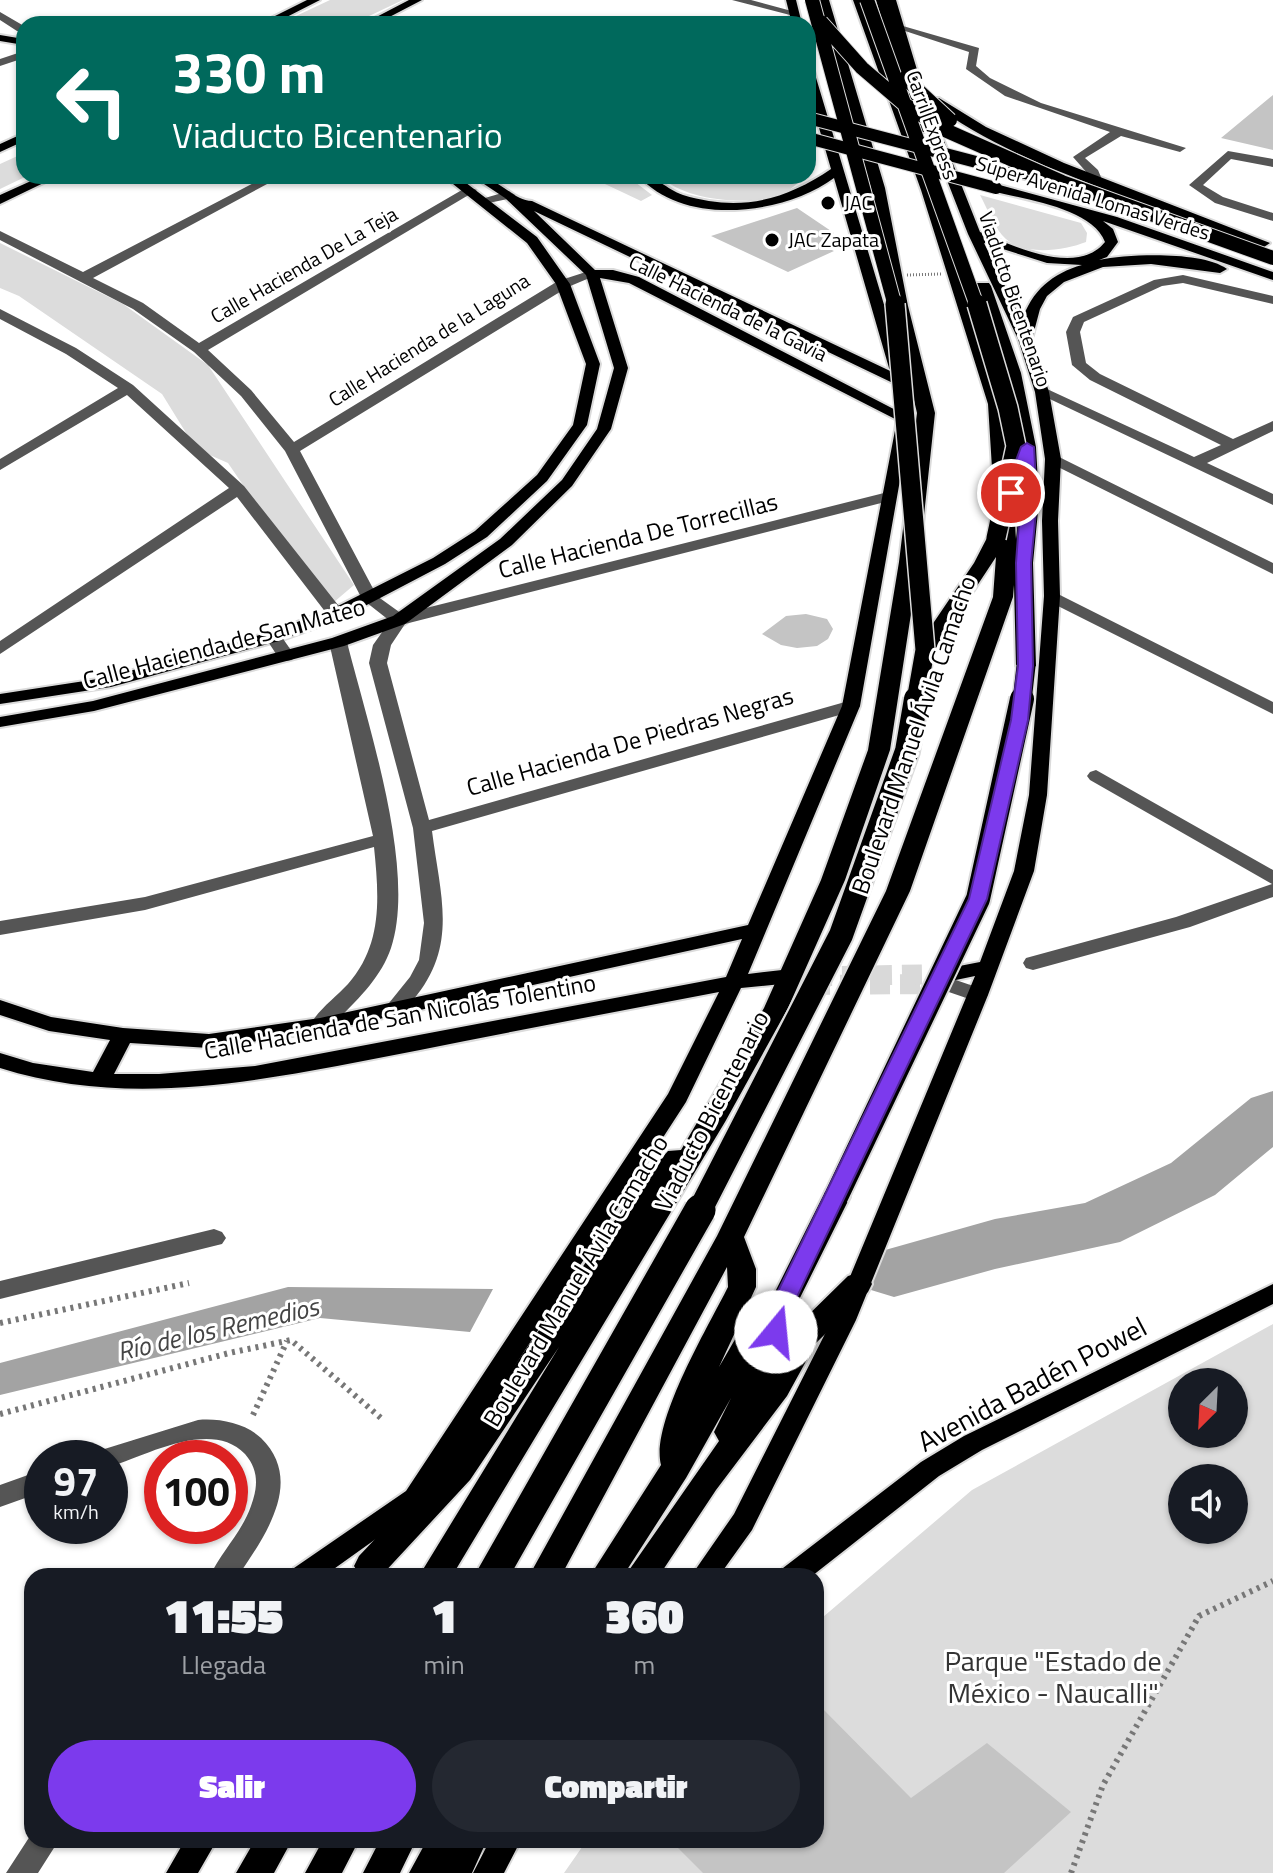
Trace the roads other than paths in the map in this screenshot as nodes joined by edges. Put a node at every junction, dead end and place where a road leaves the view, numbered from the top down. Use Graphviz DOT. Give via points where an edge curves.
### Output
graph roads {
  1 [pos="312,0"];
  2 [pos="417,0"];
  3 [pos="737,0"];
  4 [pos="812,0"];
  5 [pos="859,0"];
  6 [pos="867,0"];
  7 [pos="882,0"];
  8 [pos="891,0"];
  9 [pos="769,7"];
  10 [pos="820,8"];
  11 [pos="280,16"];
  12 [pos="384,16"];
  13 [pos="773,16"];
  14 [pos="790,16"];
  15 [pos="900,26"];
  16 [pos="905,44"];
  17 [pos="971,60"];
  18 [pos="910,80"];
  19 [pos="816,108"];
  20 [pos="816,120"];
  21 [pos="1120,131"];
  22 [pos="816,140"];
  23 [pos="1180,148"];
  24 [pos="1273,163"];
  25 [pos="836,171"];
  26 [pos="1097,182"];
  27 [pos="35,184"];
  28 [pos="261,184"];
  29 [pos="462,184"];
  30 [pos="491,184"];
  31 [pos="655,184"];
  32 [pos="471,190"];
  33 [pos="509,195"];
  34 [pos="0,200"];
  35 [pos="484,200"];
  36 [pos="1069,207"];
  37 [pos="1273,217"];
  38 [pos="974,234"];
  39 [pos="0,235"];
  40 [pos="1270,247"];
  41 [pos="1273,258"];
  42 [pos="592,274"];
  43 [pos="86,276"];
  44 [pos="1273,276"];
  45 [pos="1273,282"];
  46 [pos="563,284"];
  47 [pos="1273,300"];
  48 [pos="2,316"];
  49 [pos="1025,339"];
  50 [pos="199,349"];
  51 [pos="900,381"];
  52 [pos="128,388"];
  53 [pos="1042,392"];
  54 [pos="904,418"];
  55 [pos="1273,425"];
  56 [pos="1233,445"];
  57 [pos="1022,446"];
  58 [pos="292,450"];
  59 [pos="1053,459"];
  60 [pos="1195,463"];
  61 [pos="0,465"];
  62 [pos="239,489"];
  63 [pos="888,497"];
  64 [pos="1273,500"];
  65 [pos="1273,569"];
  66 [pos="1052,596"];
  67 [pos="370,599"];
  68 [pos="336,614"];
  69 [pos="399,620"];
  70 [pos="273,637"];
  71 [pos="338,642"];
  72 [pos="0,649"];
  73 [pos="925,650"];
  74 [pos="286,656"];
  75 [pos="0,699"];
  76 [pos="851,706"];
  77 [pos="1273,709"];
  78 [pos="0,722"];
  79 [pos="1096,776"];
  80 [pos="422,828"];
  81 [pos="383,839"];
  82 [pos="1273,878"];
  83 [pos="1273,890"];
  84 [pos="0,928"];
  85 [pos="758,929"];
  86 [pos="1033,963"];
  87 [pos="988,967"];
  88 [pos="949,979"];
  89 [pos="774,981"];
  90 [pos="734,982"];
  91 [pos="978,995"];
  92 [pos="0,1007"];
  93 [pos="395,1008"];
  94 [pos="320,1025"];
  95 [pos="123,1035"];
  96 [pos="0,1060"];
  97 [pos="99,1082"];
  98 [pos="716,1115"];
  99 [pos="730,1237"];
  100 [pos="214,1238"];
  101 [pos="858,1284"];
  102 [pos="0,1290"];
  103 [pos="1273,1293"];
  104 [pos="754,1354"];
  105 [pos="703,1374"];
  106 [pos="777,1388"];
  107 [pos="128,1451"];
  108 [pos="675,1469"];
  109 [pos="705,1481"];
  110 [pos="24,1487"];
  111 [pos="0,1496"];
  112 [pos="416,1497"];
  113 [pos="228,1568"];
  114 [pos="314,1568"];
  115 [pos="370,1568"];
  116 [pos="371,1568"];
  117 [pos="440,1568"];
  118 [pos="497,1568"];
  119 [pos="549,1568"];
  120 [pos="611,1568"];
  121 [pos="647,1568"];
  122 [pos="710,1568"];
  123 [pos="802,1568"];
  124 [pos="38,1848"];
  125 [pos="197,1848"];
  126 [pos="270,1848"];
  127 [pos="337,1848"];
  128 [pos="395,1848"];
  129 [pos="441,1848"];
  130 [pos="466,1848"];
  131 [pos="502,1848"];
  132 [pos="21,1873"];
  133 [pos="181,1873"];
  134 [pos="254,1873"];
  135 [pos="323,1873"];
  136 [pos="381,1873"];
  137 [pos="427,1873"];
  138 [pos="454,1873"];
  139 [pos="488,1873"];
  1 -- 11 [label="main road"];
  2 -- 12 [label="main road"];
  3 -- 9 [label="street"];
  4 -- 10 [label="highway, Viaducto Bicentenario, bridge"];
  5 -- 99 [label="highway, Boulevard Manuel Ávila Camacho" via="997,404 1007,546 1003,597 898,891"];
  6 -- 57 [label="highway, Carril Express, bridge"];
  7 -- 18 [label="highway, Viaducto Bicentenario"];
  8 -- 15 [label="main road"];
  9 -- 13 [label="street"];
  9 -- 14 [label="street"];
  10 -- 41 [label="highway, bridge" via="862,68 945,130 1062,182"];
  10 -- 73 [label="highway, Viaducto Bicentenario, bridge" via="898,316"];
  10 -- 98 [label="highway, Boulevard Manuel Ávila Camacho" via="878,188 926,413 879,750 811,933"];
  15 -- 16 [label="main road"];
  15 -- 17 [label="street" via="975,50"];
  16 -- 17 [label="street" via="938,46"];
  16 -- 18 [label="main road"];
  17 -- 21 [label="street" via="977,75 1011,93"];
  18 -- 26 [label="main road" via="970,125"];
  18 -- 38 [label="main road"];
  18 -- 40 [label="highway, bridge" via="948,119 1114,196"];
  18 -- 57 [label="highway, Viaducto Bicentenario, bridge" via="1012,373"];
  19 -- 25 [label="main road, Boulevard Manuel Ávila Camacho"];
  20 -- 40 [label="main road, Súper Avenida Lomas Verdes, bridge"];
  21 -- 23 [label="street"];
  21 -- 26 [label="street" via="1079,157"];
  22 -- 36 [label="main road, Súper Avenida Lomas Verdes, bridge"];
  24 -- 37 [label="street" via="1228,155 1195,185 1219,200"];
  25 -- 31 [label="main road" via="799,196 742,206 703,204 668,194"];
  25 -- 51 [label="main road, Boulevard Manuel Ávila Camacho"];
  26 -- 40 [label="main road"];
  27 -- 34 [label="main road"];
  28 -- 43 [label="street"];
  29 -- 32 [label="main road"];
  30 -- 33 [label="main road, Calle Hacienda de la Gavia"];
  32 -- 35 [label="main road"];
  32 -- 50 [label="street, Calle Hacienda De La Teja"];
  33 -- 35 [label="street"];
  33 -- 42 [label="main road, Calle Hacienda de la Gavia"];
  33 -- 51 [label="main road, Calle Hacienda de la Gavia"];
  35 -- 46 [label="main road" via="532,240"];
  36 -- 38 [label="main road" via="1102,226 1112,237 1111,246 1084,259 1052,260 1024,255"];
  36 -- 44 [label="main road, Súper Avenida Lomas Verdes"];
  38 -- 49 [label="main road"];
  39 -- 43 [label="street"];
  42 -- 46 [label="street, Calle Hacienda de la Laguna"];
  42 -- 54 [label="main road, Calle Hacienda de la Gavia" via="634,280"];
  42 -- 69 [label="main road, Calle Hacienda de San Mateo" via="621,368 604,429 567,483 506,542"];
  43 -- 50 [label="street"];
  45 -- 49 [label="main road" via="1163,259 1107,263 1070,274 1042,294"];
  46 -- 58 [label="street, Calle Hacienda de la Laguna"];
  46 -- 67 [label="main road, Calle Hacienda de San Mateo" via="593,364 580,425 542,478 481,534"];
  47 -- 56 [label="street" via="1183,279 1159,283 1078,320 1073,332 1079,365 1087,371"];
  48 -- 52 [label="street"];
  49 -- 53 [label="main road"];
  50 -- 58 [label="street" via="246,393"];
  51 -- 54 [label="main road, Boulevard Manuel Ávila Camacho"];
  52 -- 61 [label="street"];
  52 -- 62 [label="street"];
  53 -- 59 [label="main road"];
  53 -- 60 [label="street"];
  54 -- 63 [label="main road, Boulevard Manuel Ávila Camacho"];
  55 -- 56 [label="street"];
  56 -- 60 [label="street"];
  57 -- 73 [label="highway, Viaducto Bicentenario, bridge" via="996,538"];
  57 -- 104 [label="highway, bridge" via="1030,501 1023,563 1026,666 1020,720 978,899 774,1322 759,1330"];
  58 -- 67 [label="street"];
  59 -- 65 [label="street"];
  59 -- 66 [label="main road"];
  60 -- 64 [label="street"];
  62 -- 68 [label="street"];
  62 -- 72 [label="street"];
  63 -- 69 [label="street, Calle Hacienda De Torrecillas"];
  63 -- 76 [label="main road, Boulevard Manuel Ávila Camacho"];
  66 -- 77 [label="street"];
  66 -- 87 [label="main road" via="1038,795 1024,871"];
  67 -- 68 [label="main road, Calle Hacienda de San Mateo"];
  67 -- 69 [label="street"];
  68 -- 70 [label="main road, Calle Hacienda de San Mateo"];
  69 -- 71 [label="main road, Calle Hacienda de San Mateo"];
  69 -- 80 [label="street" via="383,640 378,663"];
  70 -- 74 [label="street"];
  70 -- 75 [label="main road, Calle Hacienda de San Mateo" via="105,683"];
  71 -- 74 [label="main road, Calle Hacienda de San Mateo"];
  71 -- 81 [label="street"];
  73 -- 118 [label="highway, Viaducto Bicentenario, bridge" via="907,751 841,935 715,1184"];
  74 -- 78 [label="main road, Calle Hacienda de San Mateo" via="94,706"];
  76 -- 80 [label="street, Calle Hacienda De Piedras Negras"];
  76 -- 85 [label="main road, Boulevard Manuel Ávila Camacho"];
  79 -- 82 [label="street"];
  80 -- 93 [label="street" via="434,923 429,960"];
  81 -- 84 [label="street" via="113,912"];
  81 -- 94 [label="street" via="391,916 381,949 361,982"];
  83 -- 86 [label="street" via="1183,922"];
  85 -- 90 [label="main road, Boulevard Manuel Ávila Camacho"];
  85 -- 93 [label="main road, Calle Hacienda de San Nicolás Tolentino"];
  87 -- 88 [label="main road"];
  87 -- 91 [label="main road"];
  88 -- 91 [label="street"];
  89 -- 90 [label="main road, Calle Hacienda de San Nicolás Tolentino"];
  90 -- 97 [label="main road, Calle Hacienda de San Nicolás Tolentino" via="255,1074"];
  90 -- 112 [label="main road, Boulevard Manuel Ávila Camacho" via="678,1097"];
  91 -- 101 [label="main road"];
  92 -- 95 [label="main road, Calle Hacienda de San Nicolás Tolentino" via="49,1024"];
  93 -- 94 [label="main road, Calle Hacienda de San Nicolás Tolentino"];
  94 -- 95 [label="main road, Calle Hacienda de San Nicolás Tolentino" via="209,1041"];
  95 -- 97 [label="main road"];
  96 -- 97 [label="main road, Calle Hacienda de San Nicolás Tolentino"];
  98 -- 116 [label="highway" via="654,1185 459,1471"];
  98 -- 117 [label="highway, Boulevard Manuel Ávila Camacho"];
  99 -- 105 [label="highway" via="742,1269 742,1287"];
  99 -- 119 [label="highway, Boulevard Manuel Ávila Camacho"];
  100 -- 102 [label="street"];
  101 -- 106 [label="highway" via="806,1335"];
  101 -- 122 [label="main road" via="743,1522"];
  103 -- 123 [label="main road, Avenida Badén Powel" via="973,1443 930,1469"];
  104 -- 105 [label="highway"];
  104 -- 106 [label="highway"];
  104 -- 108 [label="highway"];
  104 -- 109 [label="highway"];
  105 -- 108 [label="highway" via="678,1427"];
  106 -- 109 [label="highway"];
  107 -- 113 [label="street" via="191,1430 220,1430 252,1444 270,1468 270,1489"];
  108 -- 120 [label="highway"];
  109 -- 121 [label="highway"];
  110 -- 111 [label="street"];
  112 -- 114 [label="main road"];
  112 -- 115 [label="main road, Boulevard Manuel Ávila Camacho"];
  124 -- 132 [label="street"];
  125 -- 133 [label="main road"];
  126 -- 134 [label="highway"];
  127 -- 135 [label="highway"];
  128 -- 136 [label="highway"];
  129 -- 137 [label="highway"];
  130 -- 138 [label="highway"];
  131 -- 139 [label="main road"];
}
